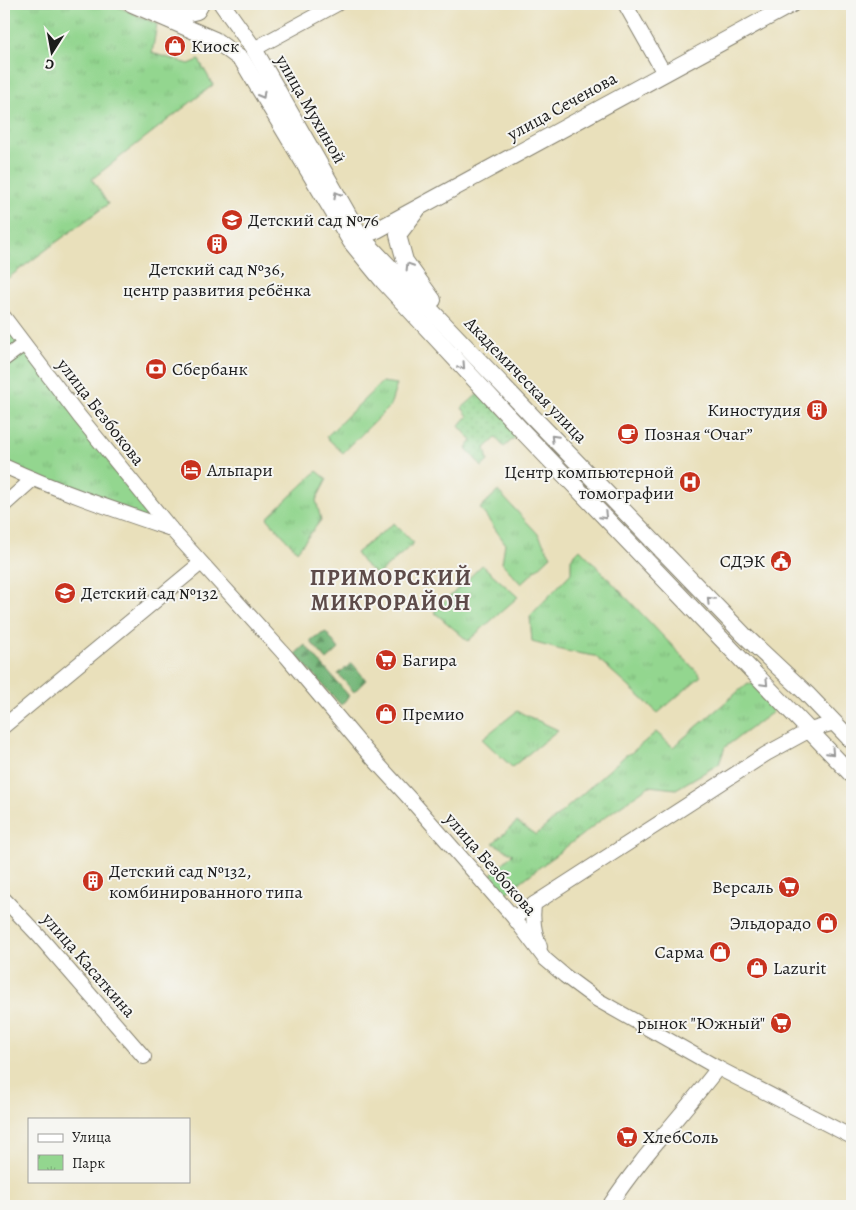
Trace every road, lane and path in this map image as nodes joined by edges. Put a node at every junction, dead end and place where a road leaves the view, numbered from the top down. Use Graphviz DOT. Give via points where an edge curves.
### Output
graph roads {
  1 [pos="201,4"];
  2 [pos="222,4"];
  3 [pos="337,4"];
  4 [pos="625,4"];
  5 [pos="785,5"];
  6 [pos="138,7"];
  7 [pos="248,55"];
  8 [pos="664,73"];
  9 [pos="423,204"];
  10 [pos="356,240"];
  11 [pos="4,317"];
  12 [pos="24,344"];
  13 [pos="467,349"];
  14 [pos="4,359"];
  15 [pos="4,466"];
  16 [pos="33,479"];
  17 [pos="4,505"];
  18 [pos="171,530"];
  19 [pos="202,562"];
  20 [pos="834,723"];
  21 [pos="4,726"];
  22 [pos="810,730"];
  23 [pos="852,741"];
  24 [pos="852,774"];
  25 [pos="4,899"];
  26 [pos="534,904"];
  27 [pos="514,918"];
  28 [pos="545,959"];
  29 [pos="144,1057"];
  30 [pos="718,1068"];
  31 [pos="852,1137"];
  32 [pos="608,1206"];
  1 -- 6 [label="main road" via="197,11 177,16"];
  2 -- 7 [label="main road, улица Мухиной"];
  3 -- 7 [label="street"];
  4 -- 8 [label="street"];
  5 -- 8 [label="main road, улица Сеченова"];
  6 -- 7 [label="main road"];
  7 -- 10 [label="main road, улица Мухиной"];
  8 -- 9 [label="main road, улица Сеченова"];
  9 -- 10 [label="main road, улица Сеченова"];
  13 -- 9 [label="main road, one-way" via="406,261 398,235"];
  10 -- 13 [label="main road, Академическая улица"];
  10 -- 22 [label="main road, one-way" via="383,281 522,431"];
  11 -- 12 [label="street, улица Безбокова"];
  12 -- 14 [label="street"];
  12 -- 18 [label="street, улица Безбокова"];
  20 -- 13 [label="main road, Академическая улица, one-way" via="744,635"];
  15 -- 16 [label="street, улица Безбокова"];
  16 -- 17 [label="street"];
  16 -- 18 [label="street, улица Безбокова"];
  18 -- 19 [label="street, улица Безбокова"];
  19 -- 21 [label="street"];
  19 -- 27 [label="street, улица Безбокова"];
  20 -- 22 [label="street"];
  20 -- 23 [label="main road, Академическая улица"];
  22 -- 24 [label="main road, one-way"];
  22 -- 26 [label="street" via="744,768"];
  25 -- 29 [label="street, улица Касаткина"];
  26 -- 27 [label="street"];
  26 -- 28 [label="street" via="535,933"];
  27 -- 28 [label="street, улица Безбокова"];
  28 -- 30 [label="street, улица Безбокова" via="596,999"];
  30 -- 31 [label="street, улица Безбокова"];
  30 -- 32 [label="street"];
}
